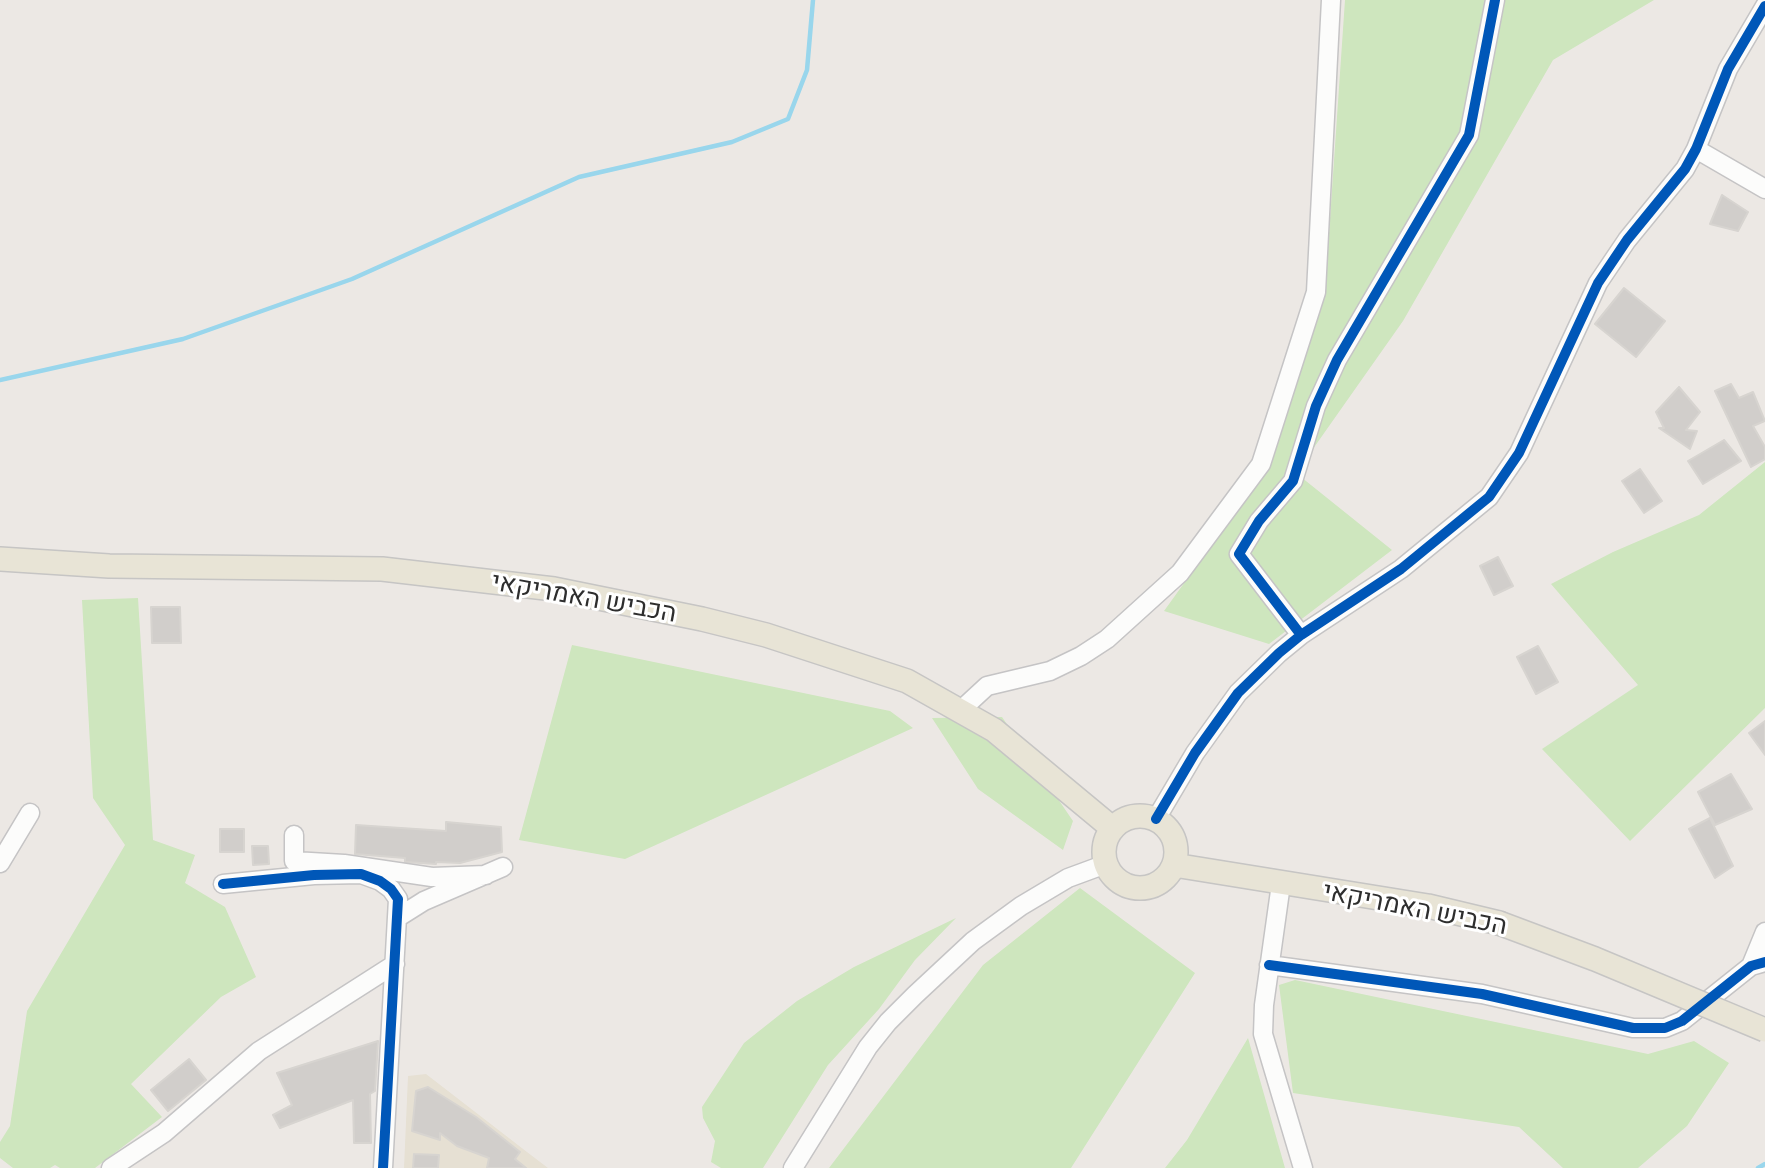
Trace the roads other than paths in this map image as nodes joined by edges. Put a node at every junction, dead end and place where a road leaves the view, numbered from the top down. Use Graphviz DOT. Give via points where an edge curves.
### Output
graph roads {
  1 [pos="1331,0"];
  2 [pos="1495,0"];
  3 [pos="1765,6"];
  4 [pos="1696,149"];
  5 [pos="1765,189"];
  6 [pos="0,558"];
  7 [pos="1301,635"];
  8 [pos="961,710"];
  9 [pos="30,813"];
  10 [pos="1156,819"];
  11 [pos="1112,828"];
  12 [pos="294,835"];
  13 [pos="0,863"];
  14 [pos="1106,864"];
  15 [pos="1174,865"];
  16 [pos="503,867"];
  17 [pos="486,875"];
  18 [pos="223,884"];
  19 [pos="1281,884"];
  20 [pos="397,918"];
  21 [pos="1765,932"];
  22 [pos="396,964"];
  23 [pos="1758,964"];
  24 [pos="1269,965"];
  25 [pos="1765,1030"];
  26 [pos="111,1168"];
  27 [pos="383,1168"];
  28 [pos="793,1168"];
  29 [pos="1303,1168"];
  1 -- 8 [label="street" via="1317,292 1261,464 1180,573 1107,639 1051,671 987,686"];
  2 -- 7 [label="street" via="1469,135 1337,360 1293,481 1239,554"];
  3 -- 4 [label="street" via="1728,69"];
  4 -- 5 [label="street"];
  4 -- 7 [label="street" via="1598,283 1518,453 1489,497 1390,577"];
  6 -- 8 [label="main road, הכביש האמריקאי" via="109,565 382,569 554,589 766,635 907,681"];
  7 -- 10 [label="street" via="1238,693"];
  8 -- 11 [label="main road, הכביש האמריקאי" via="994,730"];
  9 -- 13 [label="street"];
  10 -- 11 [label="main road" via="1132,816"];
  10 -- 15 [label="main road" via="1172,834"];
  11 -- 14 [label="main road" via="1104,845"];
  12 -- 17 [label="street" via="294,862 432,877"];
  14 -- 15 [label="main road" via="1112,875 1133,888 1157,884"];
  14 -- 28 [label="street" via="1068,878 1021,906 973,941 915,995 868,1047"];
  15 -- 19 [label="main road, הכביש האמריקאי"];
  16 -- 17 [label="street"];
  17 -- 20 [label="street" via="424,901"];
  18 -- 20 [label="street" via="361,874 391,889 398,900"];
  19 -- 24 [label="street"];
  19 -- 25 [label="main road, הכביש האמריקאי, bridge" via="1428,906 1499,923"];
  20 -- 22 [label="street"];
  21 -- 23 [label="street"];
  22 -- 26 [label="street" via="259,1051 164,1133"];
  22 -- 27 [label="street"];
  23 -- 24 [label="street" via="1682,1021 1665,1028 1633,1028 1482,994"];
  24 -- 29 [label="street" via="1263,1034"];
}
